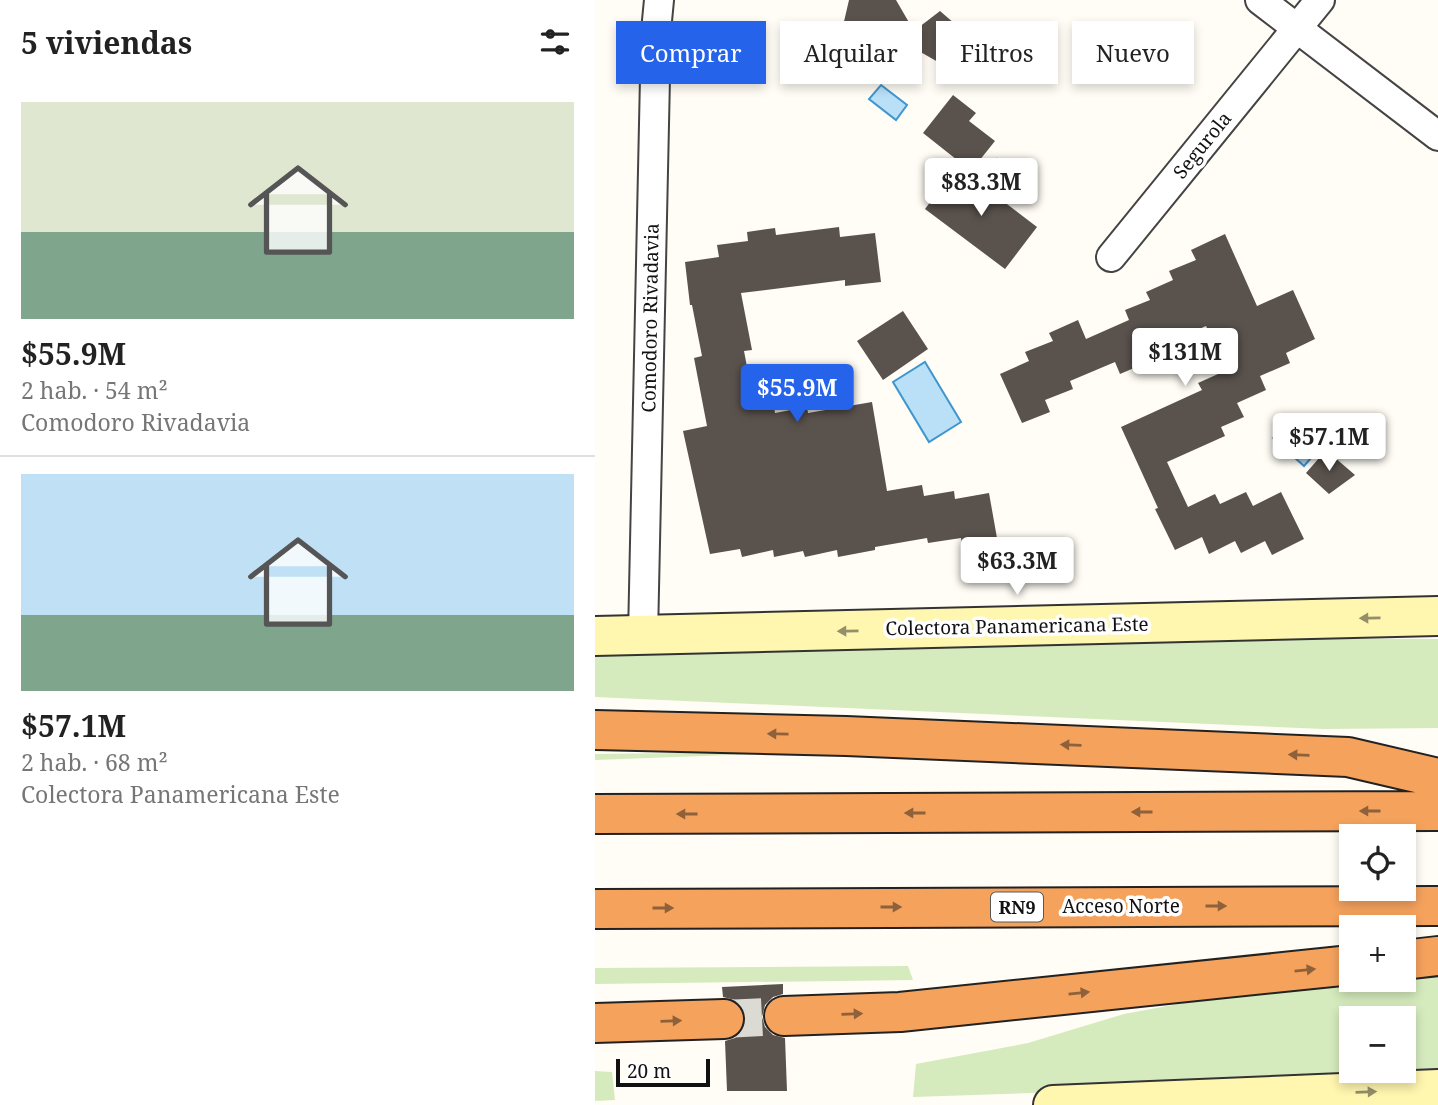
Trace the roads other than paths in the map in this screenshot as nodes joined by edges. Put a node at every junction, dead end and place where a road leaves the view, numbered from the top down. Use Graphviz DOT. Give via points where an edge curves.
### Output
graph roads {
  1 [pos="659,0"];
  2 [pos="1261,0"];
  3 [pos="1320,0"];
  4 [pos="1299,28"];
  5 [pos="1438,136"];
  6 [pos="1111,257"];
  7 [pos="1438,616"];
  8 [pos="595,636"];
  9 [pos="643,636"];
  10 [pos="595,730"];
  11 [pos="1438,778"];
  12 [pos="1438,811"];
  13 [pos="595,814"];
  14 [pos="1438,905"];
  15 [pos="595,909"];
  16 [pos="1438,956"];
  17 [pos="1416,959"];
  18 [pos="1339,966"];
  19 [pos="784,1016"];
  20 [pos="724,1019"];
  21 [pos="595,1023"];
  22 [pos="1438,1089"];
  23 [pos="1114,1103"];
  24 [pos="1053,1105"];
  1 -- 9 [label="street, Comodoro Rivadavia"];
  2 -- 4 [label="street"];
  3 -- 4 [label="street, Segurola"];
  4 -- 5 [label="street"];
  4 -- 6 [label="street, Segurola"];
  7 -- 9 [label="street, Colectora Panamericana Este, one-way"];
  8 -- 9 [label="street, Colectora Panamericana Este"];
  11 -- 10 [label="highway, one-way" via="1348,757"];
  12 -- 13 [label="highway, one-way"];
  15 -- 14 [label="highway, Acceso Norte / RN9, one-way"];
  16 -- 17 [label="highway"];
  19 -- 18 [label="highway, one-way" via="900,1012"];
  21 -- 20 [label="highway, one-way"];
  23 -- 22 [label="street, one-way"];
  23 -- 24 [label="street"];
}
